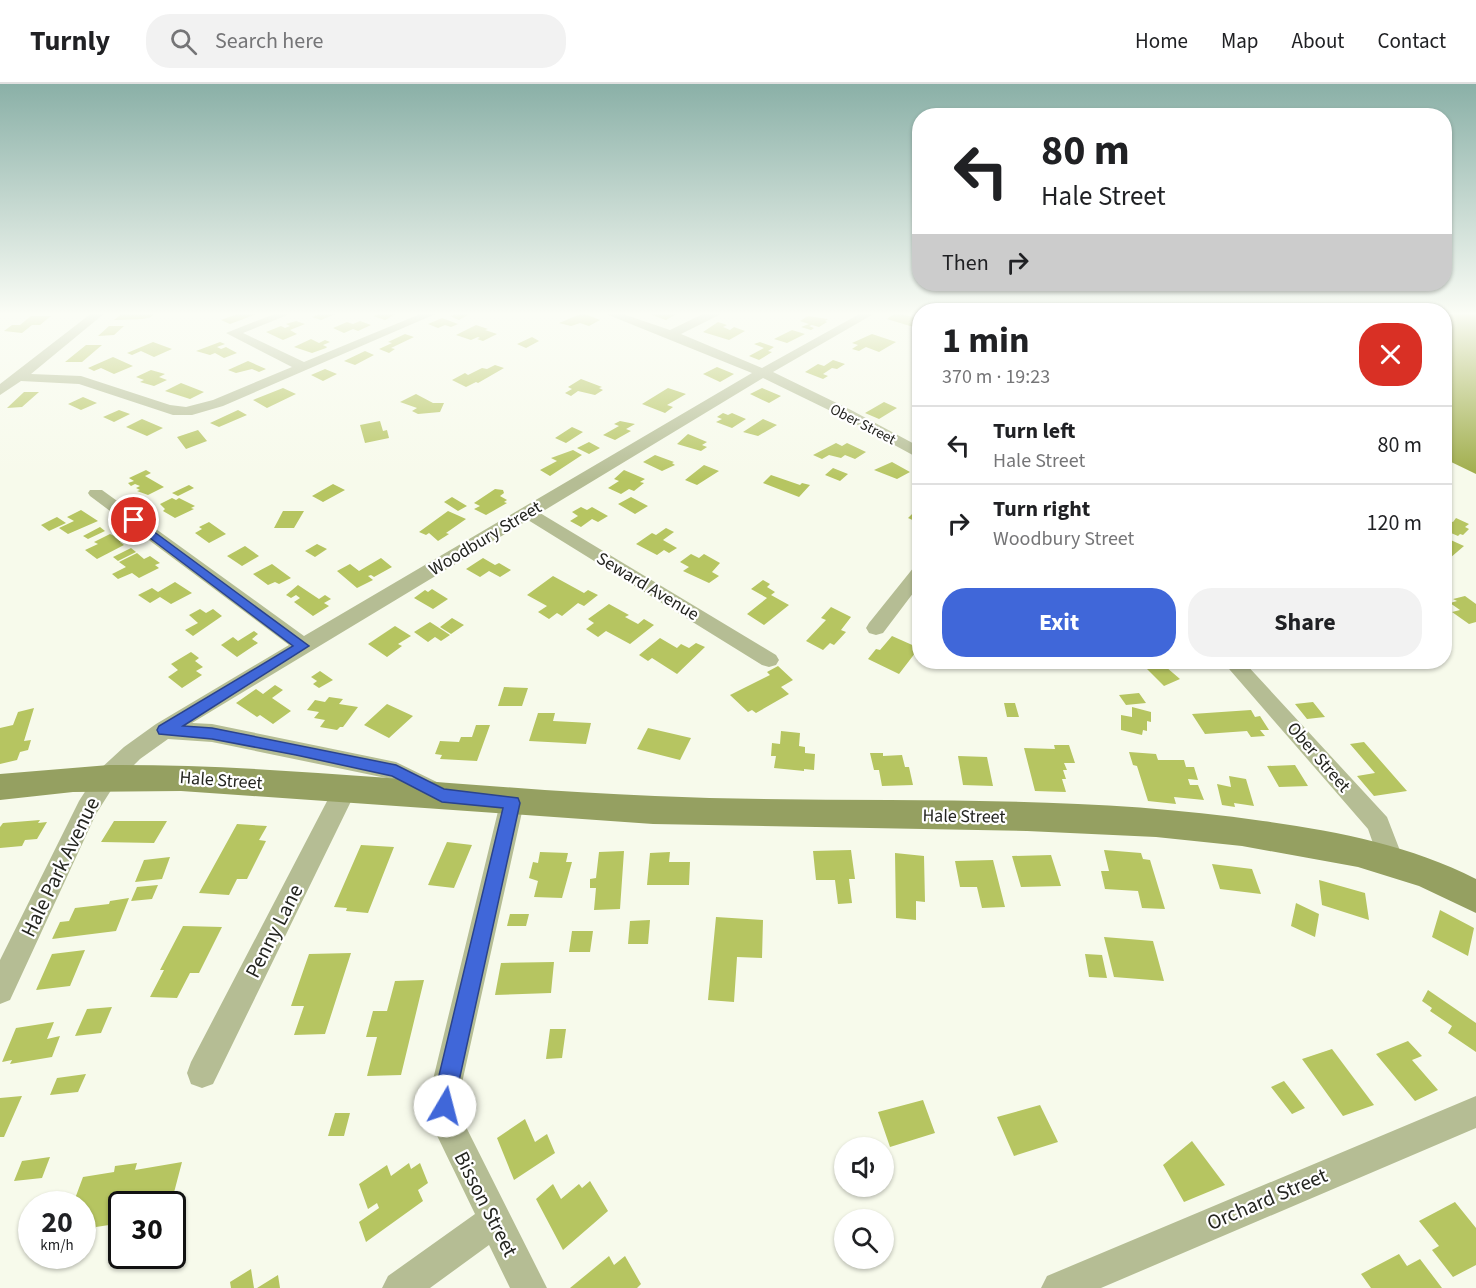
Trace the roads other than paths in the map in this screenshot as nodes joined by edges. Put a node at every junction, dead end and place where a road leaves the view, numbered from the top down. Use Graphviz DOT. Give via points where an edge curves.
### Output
graph roads {
  1 [pos="28,368"];
  2 [pos="300,368"];
  3 [pos="751,368"];
  4 [pos="771,368"];
  5 [pos="762,373"];
  6 [pos="17,377"];
  7 [pos="0,391"];
  8 [pos="912,450"];
  9 [pos="96,493"];
  10 [pos="528,513"];
  11 [pos="912,581"];
  12 [pos="876,628"];
  13 [pos="303,646"];
  14 [pos="769,660"];
  15 [pos="1239,669"];
  16 [pos="164,730"];
  17 [pos="107,777"];
  18 [pos="0,787"];
  19 [pos="345,789"];
  20 [pos="442,795"];
  21 [pos="512,803"];
  22 [pos="1391,861"];
  23 [pos="1476,897"];
  24 [pos="0,990"];
  25 [pos="202,1073"];
  26 [pos="1476,1112"];
  27 [pos="495,1220"];
  28 [pos="400,1288"];
  29 [pos="529,1288"];
  30 [pos="1059,1288"];
  1 -- 6 [label="street"];
  2 -- 6 [label="street" via="203,409 179,413 81,380"];
  3 -- 5 [label="street, Ober Street"];
  4 -- 5 [label="street, Woodbury Street"];
  5 -- 8 [label="street, Ober Street"];
  5 -- 10 [label="street, Woodbury Street"];
  6 -- 7 [label="street"];
  9 -- 13 [label="street"];
  10 -- 13 [label="street, Woodbury Street"];
  10 -- 14 [label="street, Seward Avenue"];
  11 -- 12 [label="street"];
  13 -- 16 [label="street, Woodbury Street"];
  15 -- 22 [label="street, Ober Street" via="1378,824"];
  16 -- 17 [label="street, Woodbury Street"];
  16 -- 20 [label="street, Hale Street" via="212,733 396,771"];
  17 -- 18 [label="main road, Hale Street" via="51,779"];
  17 -- 19 [label="main road, Hale Street" via="172,777"];
  17 -- 24 [label="street, Hale Park Avenue" via="87,808"];
  19 -- 20 [label="main road, Hale Street"];
  19 -- 25 [label="street, Penny Lane"];
  20 -- 21 [label="main road, Hale Street"];
  21 -- 22 [label="main road, Hale Street" via="1147,822 1259,834"];
  21 -- 27 [label="street, Bisson Street" via="445,1092 445,1119"];
  22 -- 23 [label="main road, Hale Street"];
  26 -- 30 [label="street, Orchard Street"];
  27 -- 28 [label="street"];
  27 -- 29 [label="street, Bisson Street"];
}
